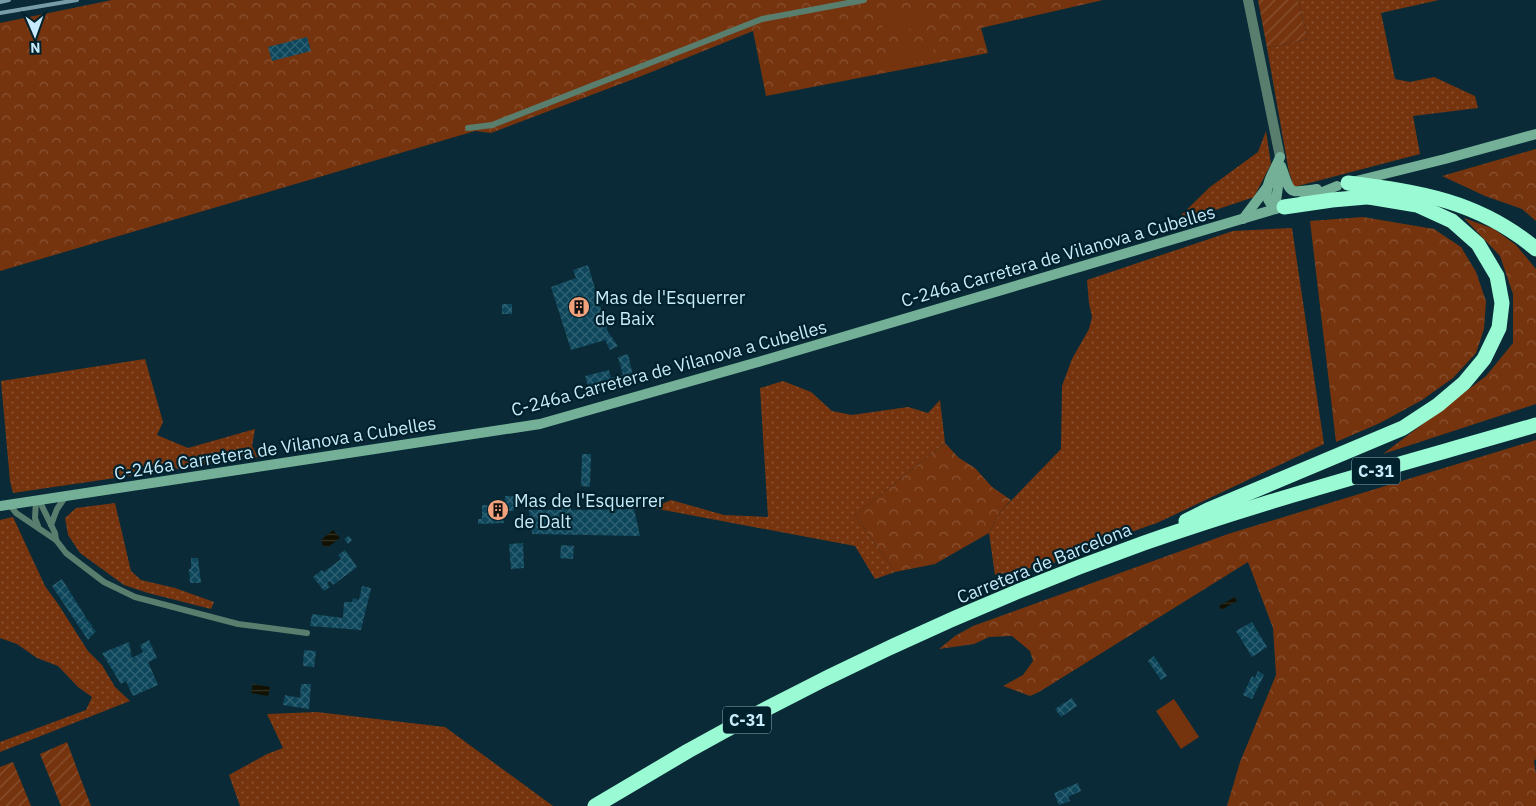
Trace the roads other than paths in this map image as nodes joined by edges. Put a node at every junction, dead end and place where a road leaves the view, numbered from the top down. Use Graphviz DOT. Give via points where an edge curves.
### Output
graph roads {
  1 [pos="864,0"];
  2 [pos="1248,0"];
  3 [pos="468,128"];
  4 [pos="1536,134"];
  5 [pos="1280,162"];
  6 [pos="1342,184"];
  7 [pos="1268,186"];
  8 [pos="1409,192"];
  9 [pos="1369,197"];
  10 [pos="1279,208"];
  11 [pos="1242,219"];
  12 [pos="1536,249"];
  13 [pos="1536,425"];
  14 [pos="66,496"];
  15 [pos="37,501"];
  16 [pos="5,506"];
  17 [pos="51,525"];
  18 [pos="38,527"];
  19 [pos="56,540"];
  20 [pos="1142,544"];
  21 [pos="307,633"];
  22 [pos="595,806"];
  1 -- 3 [label="lane" via="762,19 492,125"];
  2 -- 5 [label="street"];
  4 -- 6 [label="main road"];
  5 -- 6 [label="main road" via="1290,190 1298,192"];
  5 -- 7 [label="main road"];
  5 -- 10 [label="main road"];
  6 -- 8 [label="highway"];
  6 -- 10 [label="main road, C-246a Carretera de Vilanova a Cubelles"];
  7 -- 10 [label="main road" via="1268,200"];
  7 -- 11 [label="main road"];
  8 -- 9 [label="highway"];
  8 -- 12 [label="highway" via="1436,197 1489,217"];
  9 -- 10 [label="highway"];
  9 -- 20 [label="highway" via="1417,205 1452,221 1478,244 1497,276 1502,303 1499,328 1484,359 1464,383 1403,428 1208,510"];
  10 -- 11 [label="main road, C-246a Carretera de Vilanova a Cubelles"];
  11 -- 14 [label="main road, C-246a Carretera de Vilanova a Cubelles" via="540,424"];
  13 -- 20 [label="highway, Carretera de Barcelona / C-31" via="1362,474"];
  14 -- 15 [label="main road, C-246a Carretera de Vilanova a Cubelles"];
  14 -- 17 [label="lane"];
  15 -- 16 [label="main road, C-246a Carretera de Vilanova a Cubelles"];
  15 -- 17 [label="lane"];
  15 -- 18 [label="lane" via="35,518"];
  16 -- 18 [label="lane"];
  17 -- 19 [label="lane"];
  18 -- 19 [label="lane"];
  19 -- 21 [label="lane" via="66,553 104,582 135,597 238,624"];
  20 -- 22 [label="highway, Carretera de Barcelona / C-31" via="948,621 857,664 696,747"];
}
